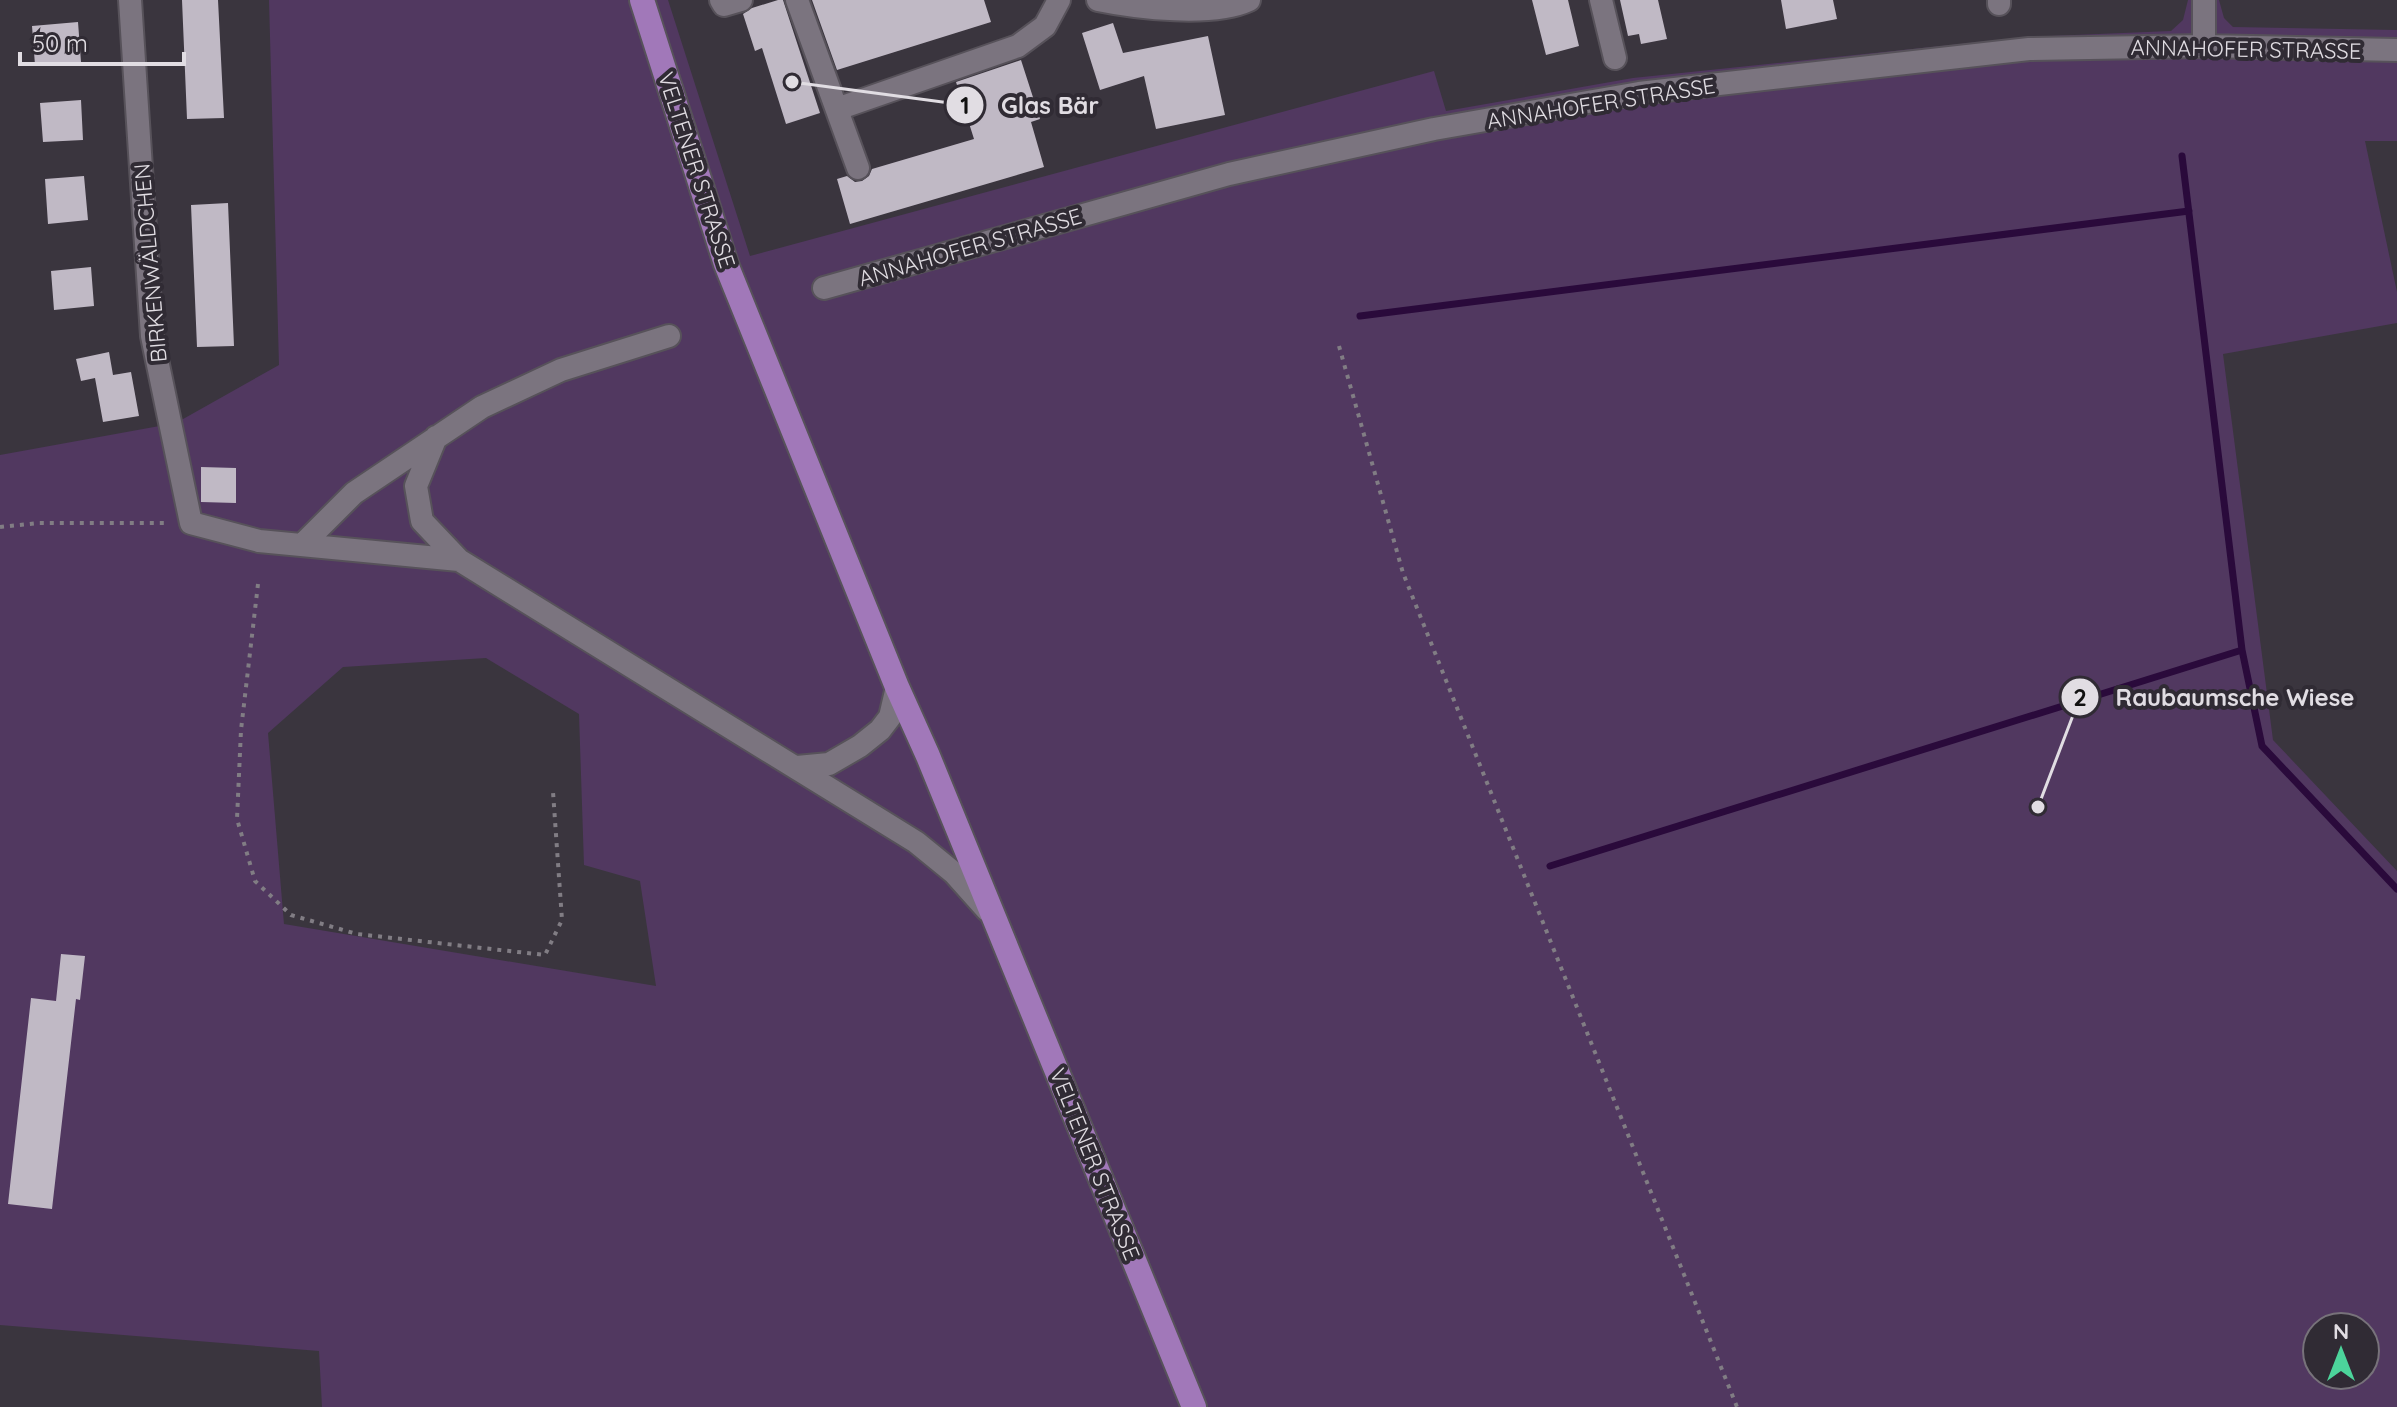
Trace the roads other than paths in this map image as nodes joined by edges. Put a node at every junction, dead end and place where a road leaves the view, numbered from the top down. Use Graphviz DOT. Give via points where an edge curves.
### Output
graph roads {
  1 [pos="130,0"];
  2 [pos="642,0"];
  3 [pos="721,0"];
  4 [pos="741,0"];
  5 [pos="797,0"];
  6 [pos="1059,0"];
  7 [pos="1098,0"];
  8 [pos="1249,0"];
  9 [pos="1601,0"];
  10 [pos="2204,0"];
  11 [pos="2204,46"];
  12 [pos="2397,50"];
  13 [pos="1615,58"];
  14 [pos="837,109"];
  15 [pos="858,168"];
  16 [pos="824,288"];
  17 [pos="669,336"];
  18 [pos="436,437"];
  19 [pos="302,545"];
  20 [pos="459,560"];
  21 [pos="897,687"];
  22 [pos="797,767"];
  23 [pos="995,920"];
  24 [pos="1194,1407"];
  1 -- 19 [label="street, BIRKENWÄLDCHEN" via="152,336 191,523 259,541"];
  2 -- 21 [label="main road, VELTENER STRASSE" via="726,264"];
  3 -- 4 [label="street" via="724,5"];
  5 -- 14 [label="street"];
  6 -- 14 [label="street" via="1045,26 1018,46"];
  7 -- 8 [label="street" via="1138,9 1233,8"];
  9 -- 13 [label="street"];
  10 -- 11 [label="street"];
  11 -- 12 [label="street, ANNAHOFER STRASSE"];
  11 -- 16 [label="street, ANNAHOFER STRASSE" via="2029,49 1639,93 1434,129 1229,174"];
  14 -- 15 [label="street"];
  17 -- 18 [label="street" via="561,370 482,407"];
  18 -- 19 [label="street" via="354,493"];
  18 -- 20 [label="street" via="416,486 422,521"];
  19 -- 20 [label="street"];
  20 -- 22 [label="street"];
  21 -- 22 [label="street" via="890,717 880,730 829,764"];
  21 -- 23 [label="main road, VELTENER STRASSE"];
  22 -- 23 [label="street" via="916,842 954,873"];
  23 -- 24 [label="main road, VELTENER STRASSE"];
}
